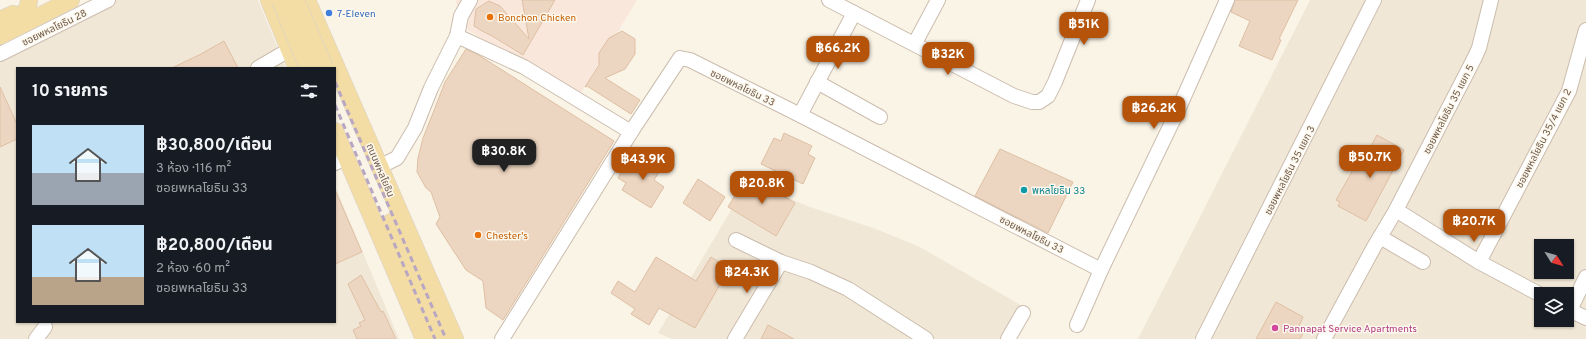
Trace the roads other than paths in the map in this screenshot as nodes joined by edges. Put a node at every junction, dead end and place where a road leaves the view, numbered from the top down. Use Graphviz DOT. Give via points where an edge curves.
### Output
graph roads {
  1 [pos="29,0"];
  2 [pos="71,0"];
  3 [pos="108,0"];
  4 [pos="269,0"];
  5 [pos="280,0"];
  6 [pos="296,0"];
  7 [pos="308,0"];
  8 [pos="470,0"];
  9 [pos="830,0"];
  10 [pos="938,0"];
  11 [pos="1088,0"];
  12 [pos="1227,0"];
  13 [pos="1374,0"];
  14 [pos="1491,0"];
  15 [pos="854,13"];
  16 [pos="316,20"];
  17 [pos="6,25"];
  18 [pos="1586,30"];
  19 [pos="457,36"];
  20 [pos="915,43"];
  21 [pos="287,44"];
  22 [pos="0,54"];
  23 [pos="259,67"];
  24 [pos="297,67"];
  25 [pos="308,67"];
  26 [pos="325,67"];
  27 [pos="817,82"];
  28 [pos="336,95"];
  29 [pos="800,115"];
  30 [pos="880,117"];
  31 [pos="631,132"];
  32 [pos="336,133"];
  33 [pos="336,161"];
  34 [pos="379,167"];
  35 [pos="1396,210"];
  36 [pos="1380,237"];
  37 [pos="736,240"];
  38 [pos="398,260"];
  39 [pos="781,262"];
  40 [pos="1423,262"];
  41 [pos="1479,262"];
  42 [pos="1101,270"];
  43 [pos="1586,276"];
  44 [pos="1534,291"];
  45 [pos="1574,298"];
  46 [pos="1023,312"];
  47 [pos="1574,312"];
  48 [pos="1586,318"];
  49 [pos="1077,325"];
  50 [pos="45,327"];
  51 [pos="36,339"];
  52 [pos="413,339"];
  53 [pos="424,339"];
  54 [pos="441,339"];
  55 [pos="455,339"];
  56 [pos="502,339"];
  57 [pos="735,339"];
  58 [pos="926,339"];
  59 [pos="1008,339"];
  60 [pos="1203,339"];
  61 [pos="1324,339"];
  1 -- 17 [label="main road" via="25,12"];
  2 -- 17 [label="main road"];
  3 -- 22 [label="street, ซอยพหลโยธิน 28"];
  4 -- 21 [label="main road"];
  5 -- 25 [label="main road, bridge"];
  6 -- 26 [label="main road, bridge"];
  7 -- 16 [label="main road, ถนนพหลโยธิน"];
  8 -- 19 [label="street" via="461,16"];
  9 -- 15 [label="street"];
  10 -- 20 [label="street"];
  11 -- 20 [label="street" via="1055,82 1048,96 1040,102 1014,96"];
  12 -- 42 [label="street" via="1178,110"];
  13 -- 60 [label="street, ซอยพหลโยธิน 35 แยก 3"];
  14 -- 35 [label="street, ซอยพหลโยธิน 35 แยก 5" via="1479,48"];
  15 -- 20 [label="street"];
  15 -- 27 [label="street"];
  16 -- 21 [label="main road" via="301,20"];
  16 -- 34 [label="main road, ถนนพหลโยธิน"];
  18 -- 41 [label="street, ซอยพหลโยธิน 35/4 แยก 2" via="1568,91"];
  19 -- 31 [label="street" via="524,67"];
  19 -- 34 [label="street" via="431,88 415,128 397,158"];
  21 -- 23 [label="street"];
  21 -- 24 [label="main road"];
  27 -- 29 [label="street"];
  27 -- 30 [label="street"];
  28 -- 38 [label="main road, ถนนพหลโยธิน"];
  29 -- 31 [label="street, ซอยพหลโยธิน 33" via="690,60 680,58"];
  29 -- 42 [label="street, ซอยพหลโยธิน 33"];
  31 -- 56 [label="street, ซอยพหลโยธิน 33"];
  32 -- 38 [label="main road, ถนนพหลโยธิน"];
  33 -- 52 [label="main road"];
  34 -- 55 [label="main road, ถนนพหลโยธิน"];
  35 -- 36 [label="street, ซอยพหลโยธิน 35 แยก 5"];
  35 -- 41 [label="street"];
  36 -- 40 [label="street"];
  36 -- 61 [label="street, ซอยพหลโยธิน 35 แยก 5"];
  37 -- 39 [label="street"];
  38 -- 53 [label="main road, ถนนพหลโยธิน"];
  38 -- 54 [label="main road, ถนนพหลโยธิน"];
  39 -- 57 [label="street"];
  39 -- 58 [label="street" via="811,272 848,290"];
  41 -- 44 [label="street"];
  42 -- 49 [label="street"];
  43 -- 45 [label="street"];
  46 -- 59 [label="street"];
  47 -- 48 [label="street"];
  50 -- 51 [label="street"];
}
